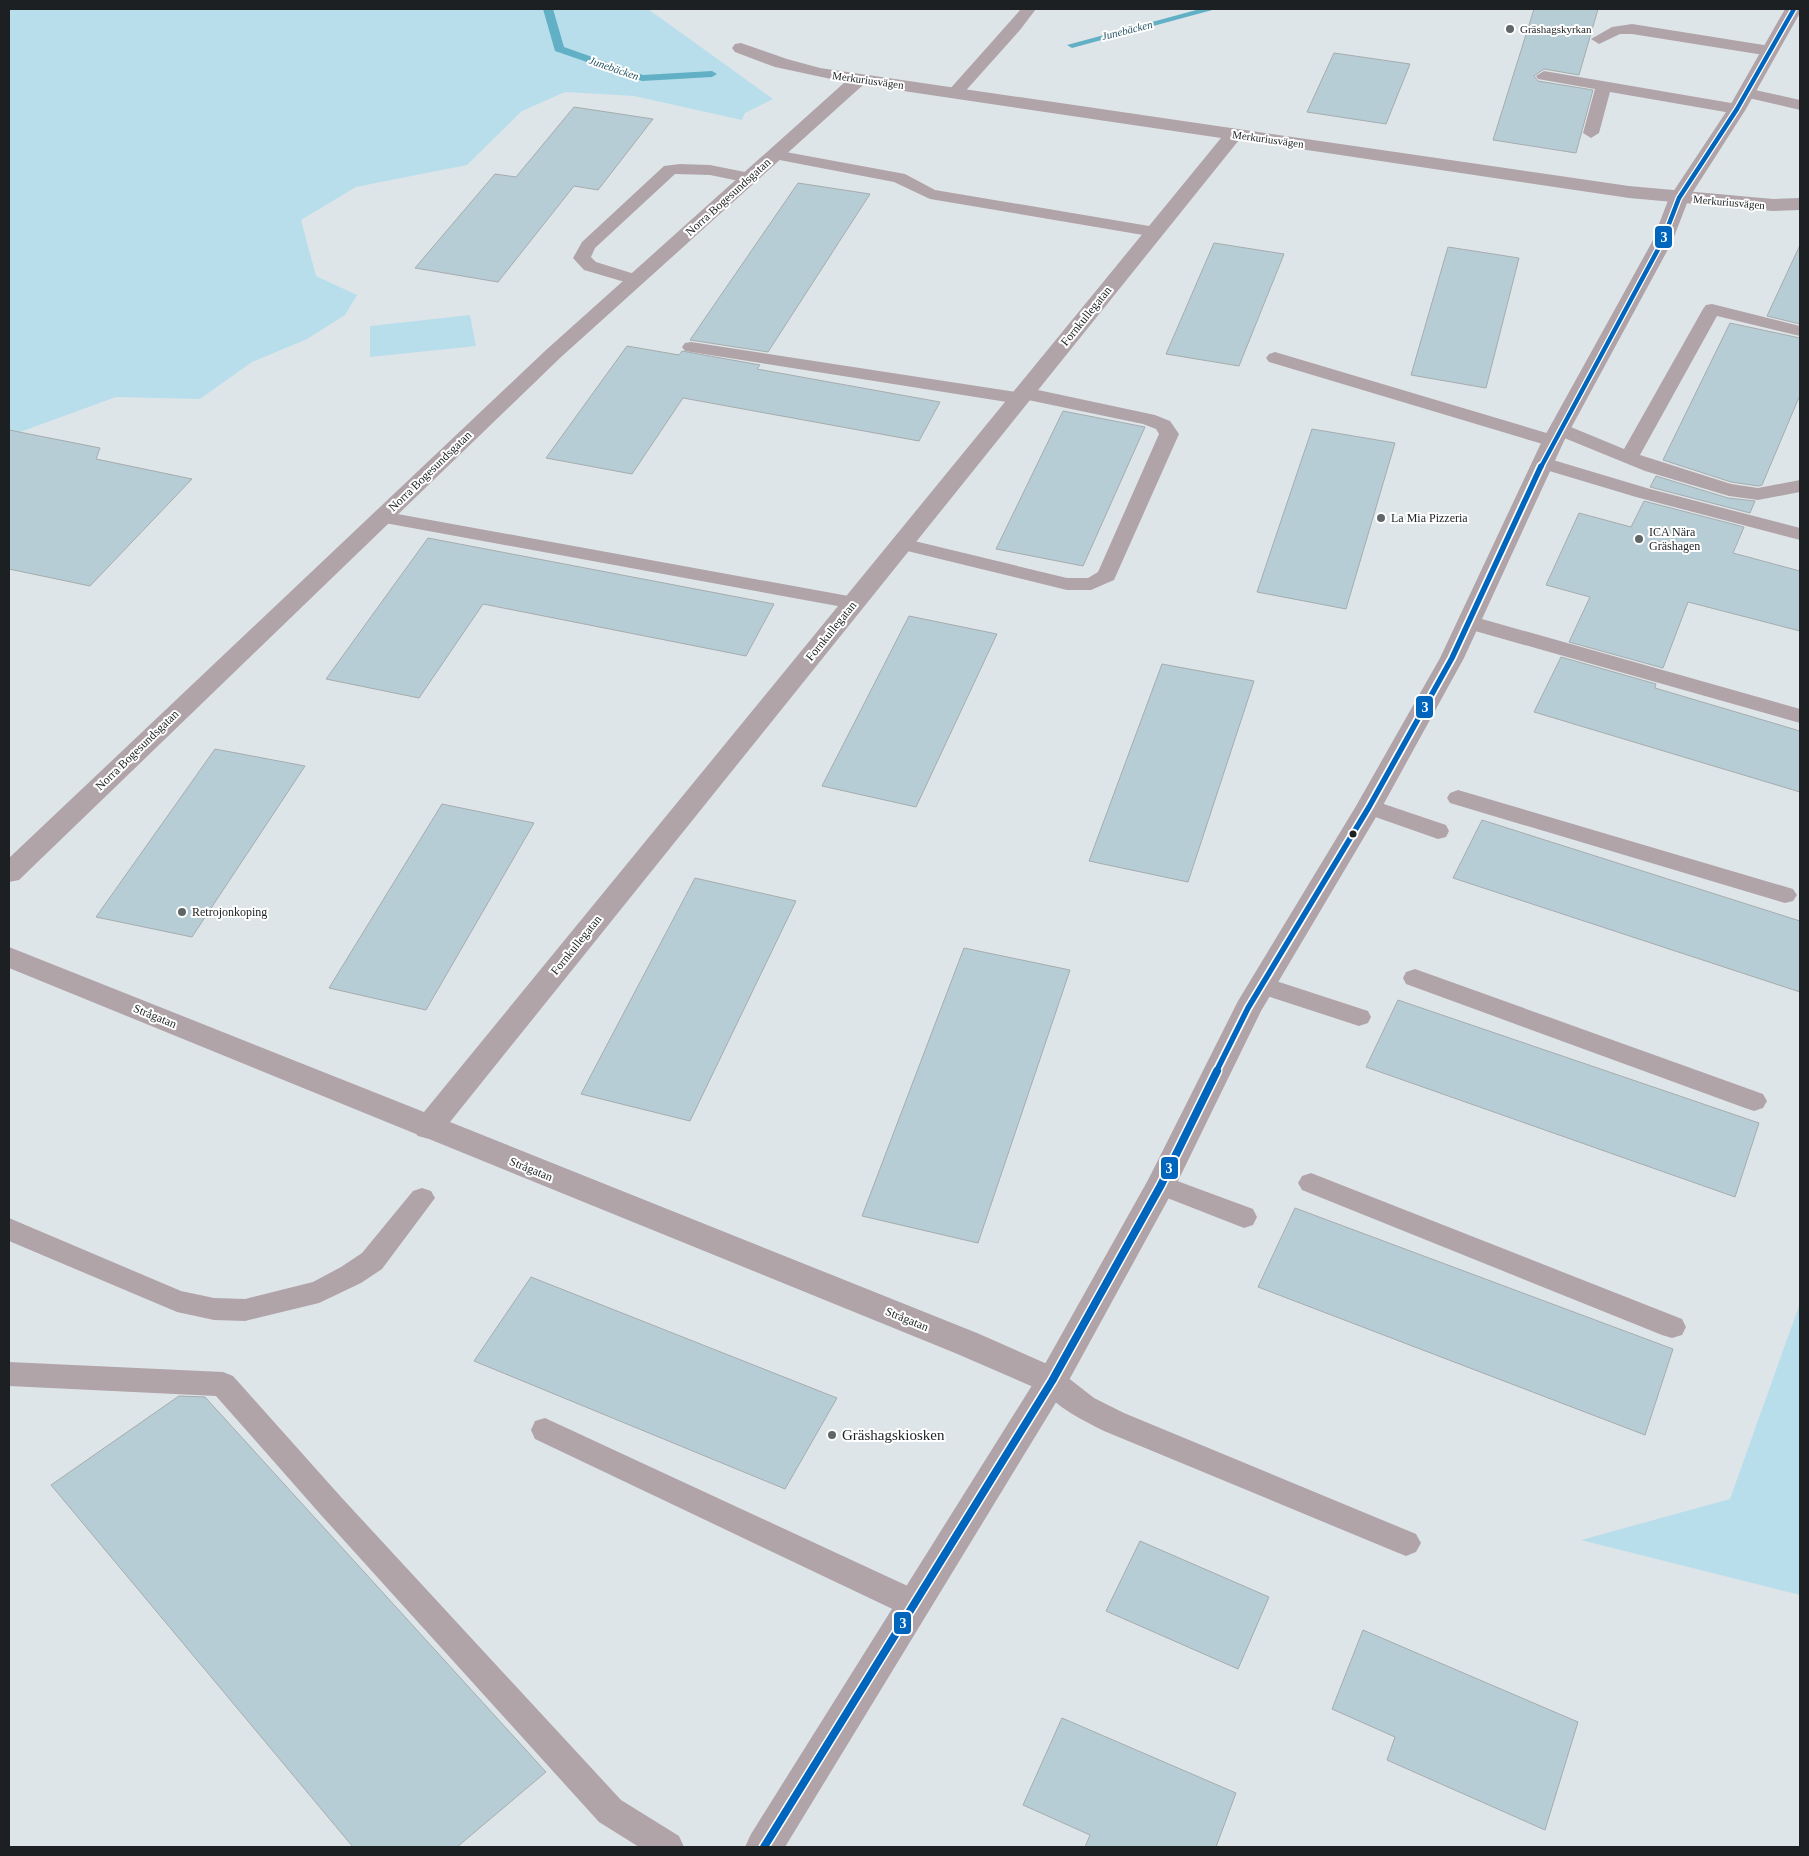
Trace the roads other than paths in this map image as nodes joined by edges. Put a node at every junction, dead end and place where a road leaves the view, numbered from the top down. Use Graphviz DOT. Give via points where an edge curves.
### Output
graph roads {
  1 [pos="1028,9"];
  2 [pos="1794,9"];
  3 [pos="1598,39"];
  4 [pos="741,48"];
  5 [pos="1770,51"];
  6 [pos="1544,76"];
  7 [pos="860,78"];
  8 [pos="1604,86"];
  9 [pos="955,92"];
  10 [pos="1741,101"];
  11 [pos="1800,105"];
  12 [pos="1591,133"];
  13 [pos="1234,134"];
  14 [pos="774,155"];
  15 [pos="749,178"];
  16 [pos="1679,198"];
  17 [pos="1800,204"];
  18 [pos="1155,232"];
  19 [pos="635,280"];
  20 [pos="1800,331"];
  21 [pos="691,347"];
  22 [pos="1275,358"];
  23 [pos="1022,396"];
  24 [pos="1552,444"];
  25 [pos="1629,458"];
  26 [pos="1800,486"];
  27 [pos="382,517"];
  28 [pos="1800,534"];
  29 [pos="902,544"];
  30 [pos="854,603"];
  31 [pos="1468,622"];
  32 [pos="1800,716"];
  33 [pos="1458,798"];
  34 [pos="1369,807"];
  35 [pos="1438,831"];
  36 [pos="9,872"];
  37 [pos="1785,896"];
  38 [pos="9,956"];
  39 [pos="1415,978"];
  40 [pos="1261,986"];
  41 [pos="1359,1017"];
  42 [pos="1754,1101"];
  43 [pos="428,1128"];
  44 [pos="1311,1183"];
  45 [pos="1161,1185"];
  46 [pos="422,1198"];
  47 [pos="1244,1217"];
  48 [pos="9,1229"];
  49 [pos="1672,1327"];
  50 [pos="9,1374"];
  51 [pos="1052,1381"];
  52 [pos="545,1430"];
  53 [pos="1406,1543"];
  54 [pos="914,1604"];
  55 [pos="668,1847"];
  56 [pos="764,1847"];
  1 -- 9 [label="lane"];
  2 -- 5 [label="street"];
  3 -- 5 [label="lane" via="1617,30 1632,29"];
  4 -- 7 [label="street, Merkuriusvägen" via="820,73"];
  5 -- 10 [label="street"];
  6 -- 8 [label="lane"];
  7 -- 9 [label="street, Merkuriusvägen"];
  7 -- 14 [label="street, Norra Bogesundsgatan"];
  8 -- 10 [label="lane"];
  8 -- 12 [label="lane"];
  9 -- 13 [label="street, Merkuriusvägen"];
  10 -- 11 [label="lane"];
  10 -- 16 [label="street"];
  13 -- 16 [label="street, Merkuriusvägen"];
  13 -- 18 [label="street, Fornkullegatan"];
  14 -- 15 [label="street, Norra Bogesundsgatan"];
  14 -- 18 [label="lane" via="899,178 930,194"];
  15 -- 19 [label="street, Norra Bogesundsgatan"];
  15 -- 19 [label="lane" via="706,168 670,170 588,246 582,258 597,269"];
  16 -- 17 [label="street, Merkuriusvägen"];
  16 -- 24 [label="street" via="1662,242"];
  18 -- 23 [label="street, Fornkullegatan"];
  19 -- 27 [label="street, Norra Bogesundsgatan"];
  20 -- 25 [label="lane" via="1712,309"];
  21 -- 23 [label="lane"];
  22 -- 24 [label="lane"];
  23 -- 29 [label="street, Fornkullegatan"];
  23 -- 29 [label="lane" via="1148,420 1163,426 1169,434 1107,576 1091,584 1067,584"];
  24 -- 25 [label="lane"];
  24 -- 28 [label="lane" via="1644,493"];
  24 -- 31 [label="street"];
  25 -- 26 [label="lane" via="1729,490 1758,494"];
  27 -- 30 [label="lane"];
  27 -- 36 [label="street, Norra Bogesundsgatan"];
  29 -- 30 [label="street, Fornkullegatan"];
  30 -- 43 [label="street, Fornkullegatan"];
  31 -- 32 [label="lane"];
  31 -- 34 [label="street"];
  33 -- 37 [label="lane"];
  34 -- 35 [label="lane"];
  34 -- 40 [label="street"];
  38 -- 43 [label="street, Strågatan"];
  39 -- 42 [label="lane"];
  40 -- 41 [label="lane"];
  40 -- 45 [label="street"];
  43 -- 51 [label="street, Strågatan" via="966,1343"];
  44 -- 49 [label="lane"];
  45 -- 47 [label="lane"];
  45 -- 51 [label="street"];
  46 -- 48 [label="lane" via="372,1261 351,1275 320,1292 245,1310 214,1310 177,1302"];
  50 -- 55 [label="lane" via="223,1384 610,1811"];
  51 -- 53 [label="lane" via="1084,1407 1114,1422"];
  51 -- 54 [label="street"];
  52 -- 54 [label="lane"];
  54 -- 56 [label="street"];
}
